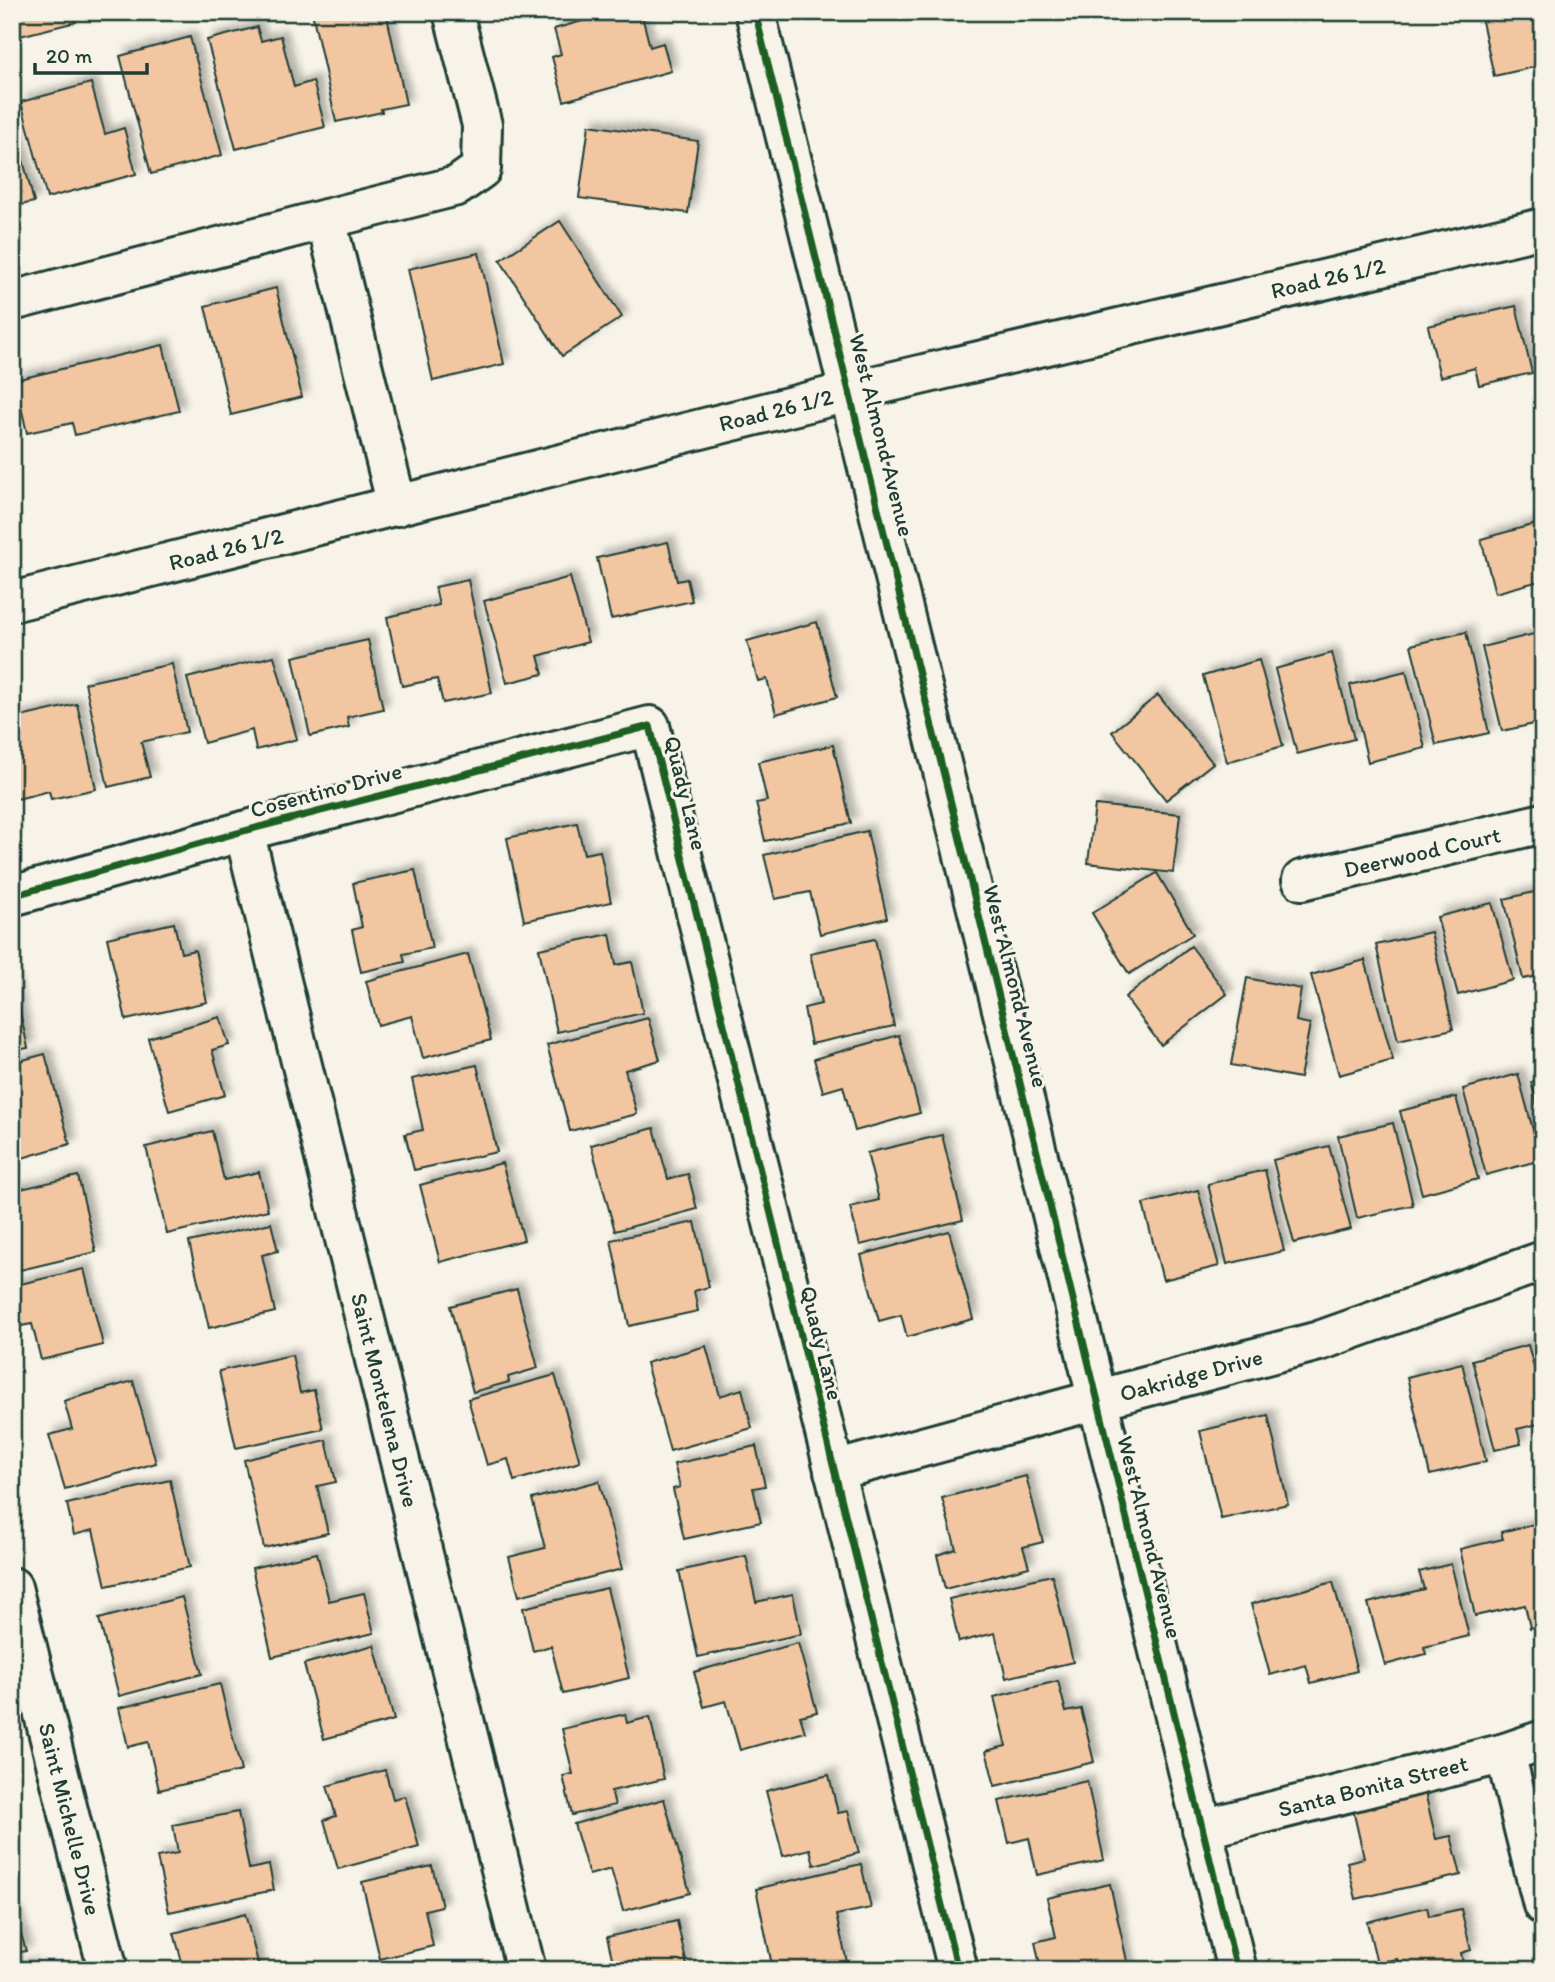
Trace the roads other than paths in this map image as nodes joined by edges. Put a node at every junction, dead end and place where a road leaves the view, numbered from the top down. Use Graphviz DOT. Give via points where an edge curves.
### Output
graph roads {
  1 [pos="453,12"];
  2 [pos="755,12"];
  3 [pos="326,219"];
  4 [pos="1543,228"];
  5 [pos="12,301"];
  6 [pos="852,391"];
  7 [pos="397,506"];
  8 [pos="12,602"];
  9 [pos="650,726"];
  10 [pos="1543,823"];
  11 [pos="244,831"];
  12 [pos="1302,880"];
  13 [pos="12,896"];
  14 [pos="1543,1261"];
  15 [pos="1096,1400"];
  16 [pos="834,1471"];
  17 [pos="12,1587"];
  18 [pos="1543,1740"];
  19 [pos="1505,1752"];
  20 [pos="1202,1829"];
  21 [pos="1543,1905"];
  22 [pos="108,1970"];
  23 [pos="526,1970"];
  24 [pos="958,1970"];
  25 [pos="1237,1970"];
  1 -- 3 [label="street" via="482,125 481,169 457,187"];
  2 -- 6 [label="street, West Almond Avenue"];
  3 -- 5 [label="street"];
  3 -- 7 [label="street"];
  4 -- 6 [label="street, Road 26 1/2"];
  6 -- 7 [label="street, Road 26 1/2"];
  6 -- 15 [label="street, West Almond Avenue"];
  7 -- 8 [label="street, Road 26 1/2"];
  9 -- 11 [label="street, Cosentino Drive"];
  9 -- 16 [label="street, Quady Lane"];
  10 -- 12 [label="street, Deerwood Court"];
  11 -- 13 [label="street, Cosentino Drive"];
  11 -- 23 [label="street, Saint Montelena Drive"];
  14 -- 15 [label="street, Oakridge Drive" via="1319,1341"];
  15 -- 16 [label="street, Oakridge Drive"];
  15 -- 20 [label="street, West Almond Avenue"];
  16 -- 24 [label="street, Quady Lane"];
  17 -- 22 [label="street, Saint Michelle Drive"];
  18 -- 19 [label="street, Santa Bonita Street"];
  19 -- 20 [label="street, Santa Bonita Street"];
  19 -- 21 [label="street"];
  20 -- 25 [label="street, West Almond Avenue"];
}
